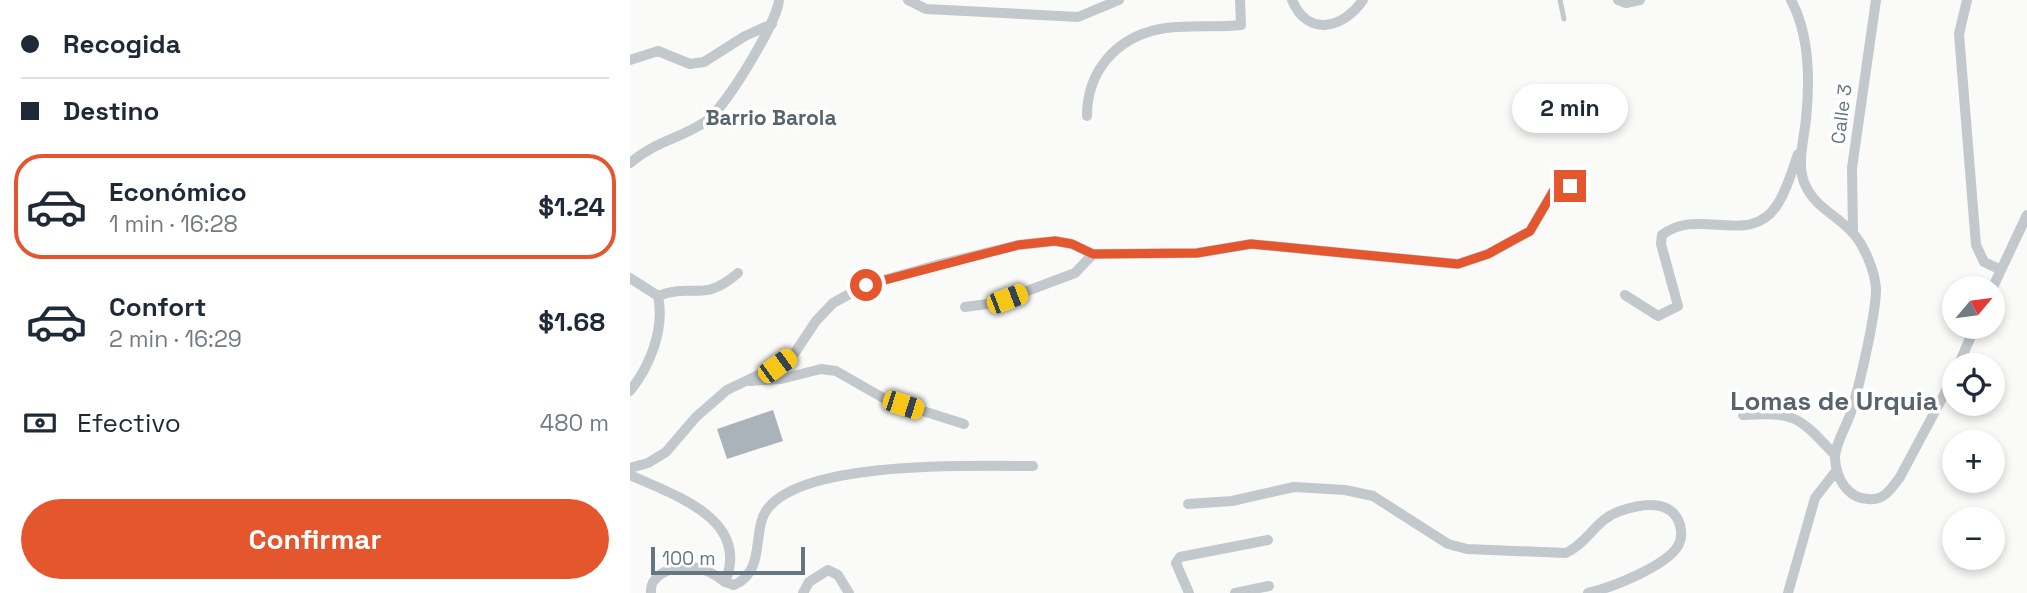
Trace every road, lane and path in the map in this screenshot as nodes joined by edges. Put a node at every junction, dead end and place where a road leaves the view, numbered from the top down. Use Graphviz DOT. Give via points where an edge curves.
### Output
graph roads {
  1 [pos="779,0"];
  2 [pos="908,0"];
  3 [pos="1119,0"];
  4 [pos="1240,0"];
  5 [pos="1292,0"];
  6 [pos="1363,0"];
  7 [pos="1560,0"];
  8 [pos="1618,0"];
  9 [pos="1640,0"];
  10 [pos="1791,0"];
  11 [pos="1876,0"];
  12 [pos="1967,0"];
  13 [pos="1564,19"];
  14 [pos="773,24"];
  15 [pos="630,60"];
  16 [pos="1087,117"];
  17 [pos="1803,141"];
  18 [pos="630,163"];
  19 [pos="1570,186"];
  20 [pos="2027,215"];
  21 [pos="1850,229"];
  22 [pos="1093,254"];
  23 [pos="2001,270"];
  24 [pos="738,273"];
  25 [pos="1998,276"];
  26 [pos="630,278"];
  27 [pos="1625,295"];
  28 [pos="659,296"];
  29 [pos="965,307"];
  30 [pos="746,380"];
  31 [pos="630,391"];
  32 [pos="1942,398"];
  33 [pos="1743,415"];
  34 [pos="964,424"];
  35 [pos="1835,454"];
  36 [pos="1033,466"];
  37 [pos="630,468"];
  38 [pos="1836,471"];
  39 [pos="630,475"];
  40 [pos="1188,504"];
  41 [pos="1268,540"];
  42 [pos="725,582"];
  43 [pos="1269,586"];
  44 [pos="1787,592"];
  45 [pos="651,593"];
  46 [pos="803,593"];
  47 [pos="849,593"];
  48 [pos="1189,593"];
  49 [pos="1235,593"];
  50 [pos="1588,593"];
  1 -- 14 [label="street"];
  2 -- 3 [label="street" via="926,9 1079,17"];
  4 -- 16 [label="street" via="1241,25 1160,29 1115,50 1092,80"];
  5 -- 6 [label="street" via="1311,23 1336,25 1348,20"];
  7 -- 13 [label="lane"];
  8 -- 9 [label="street" via="1626,4"];
  10 -- 17 [label="street" via="1805,41"];
  11 -- 21 [label="street, Calle 3" via="1852,167"];
  12 -- 23 [label="street" via="1959,34 1976,246 1984,262"];
  14 -- 15 [label="street" via="704,62 691,64 658,51"];
  14 -- 18 [label="street" via="717,112 705,122 653,144"];
  17 -- 21 [label="street" via="1804,183 1822,207"];
  17 -- 27 [label="street" via="1777,206 1762,221 1746,226 1684,222 1662,235 1678,306 1658,316"];
  19 -- 22 [label="street" via="1554,190 1530,231 1458,264 1251,244 1197,253"];
  20 -- 23 [label="street"];
  21 -- 35 [label="street" via="1876,288 1853,407"];
  22 -- 29 [label="street" via="1075,273 995,303"];
  22 -- 30 [label="street" via="1072,244 1038,242 866,285 833,303 794,354"];
  23 -- 25 [label="street"];
  24 -- 28 [label="street" via="711,292 671,291"];
  26 -- 28 [label="street"];
  28 -- 31 [label="street" via="662,310 657,338 644,373"];
  30 -- 34 [label="street" via="836,371 885,399"];
  30 -- 37 [label="street" via="696,417 666,452"];
  32 -- 38 [label="street" via="1889,492 1877,500 1863,499 1847,491"];
  33 -- 35 [label="street" via="1782,413 1797,419"];
  35 -- 38 [label="street"];
  36 -- 42 [label="street" via="869,471 792,490 766,510 749,573 734,585"];
  38 -- 44 [label="street" via="1815,498"];
  39 -- 42 [label="street" via="697,505 709,517 731,551"];
  40 -- 50 [label="street" via="1232,501 1294,487 1345,490 1373,496 1448,544 1467,549 1566,553 1578,548 1605,516 1637,506 1661,504 1671,510 1682,535 1667,558"];
  41 -- 48 [label="street" via="1180,557 1176,563"];
  42 -- 45 [label="street" via="687,565 668,569 656,578"];
  43 -- 49 [label="street"];
  46 -- 47 [label="street" via="809,582 828,570 838,575"];
}
